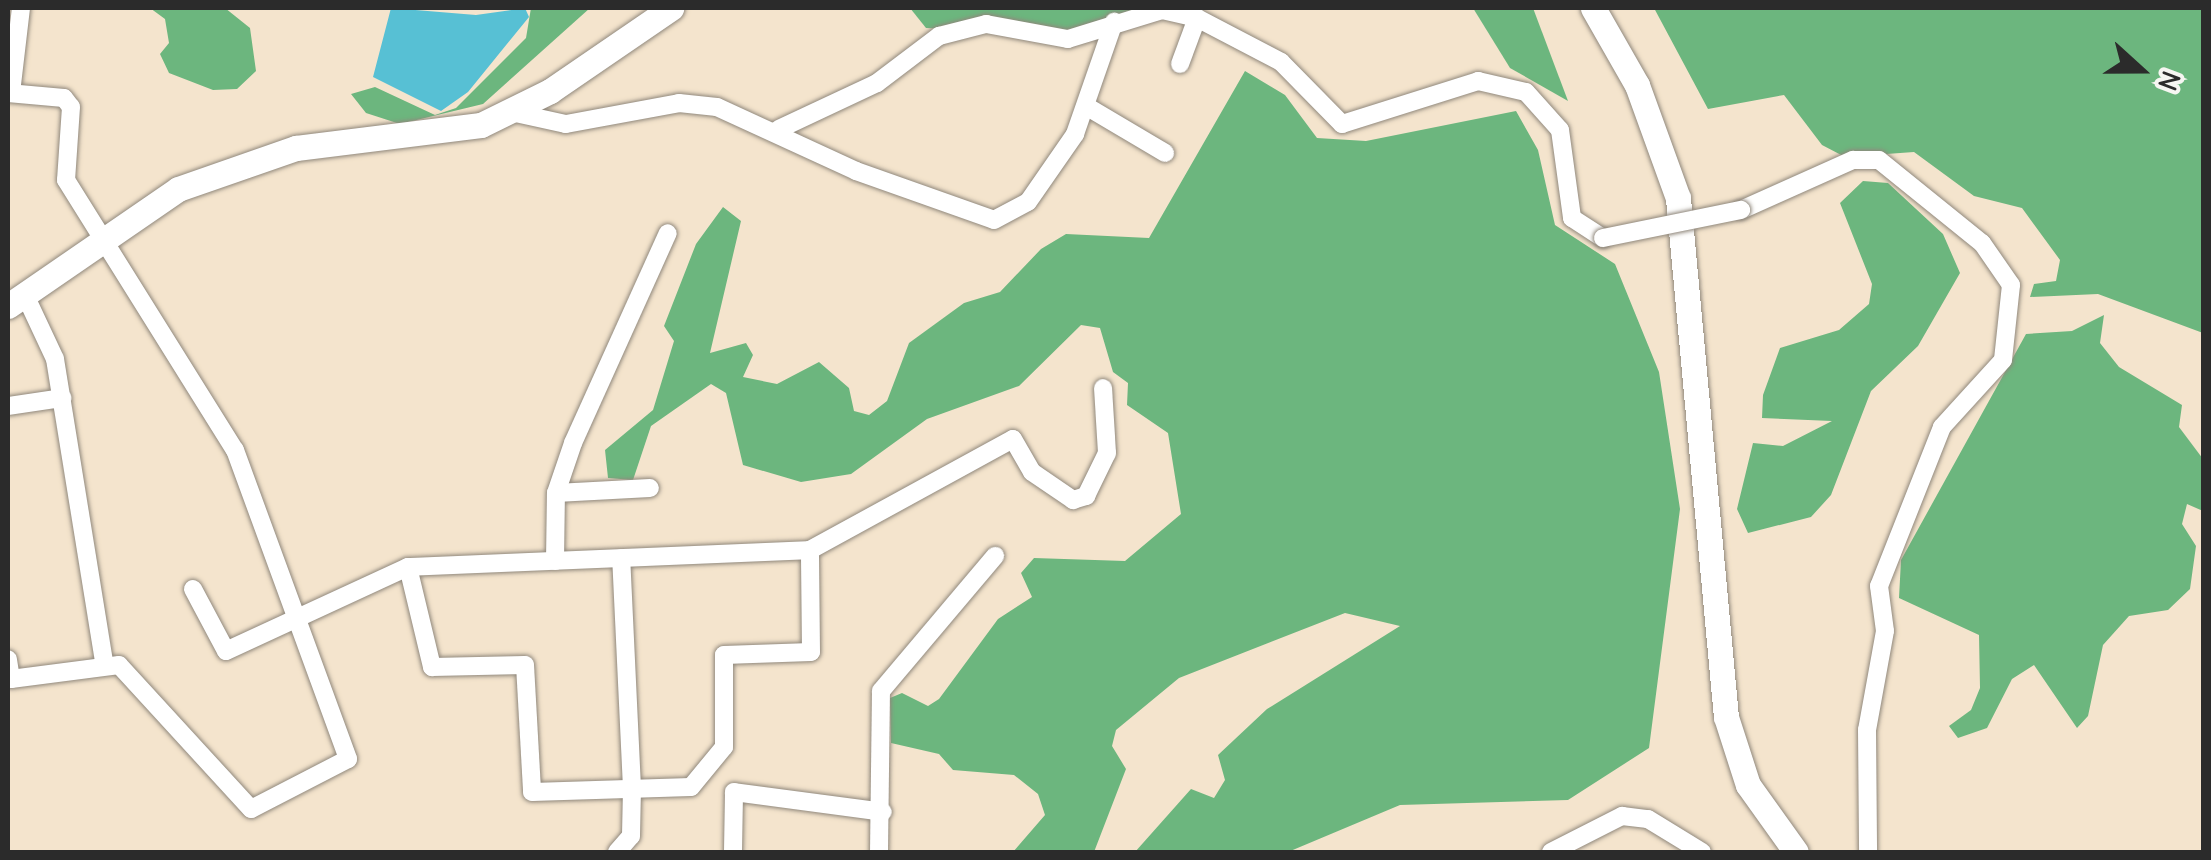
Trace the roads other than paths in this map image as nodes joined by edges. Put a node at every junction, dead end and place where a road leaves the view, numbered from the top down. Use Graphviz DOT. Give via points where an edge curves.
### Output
graph roads {
  1 [pos="22,8"];
  2 [pos="670,8"];
  3 [pos="1594,8"];
  4 [pos="1197,18"];
  5 [pos="1114,22"];
  6 [pos="1180,64"];
  7 [pos="9,93"];
  8 [pos="1086,106"];
  9 [pos="511,112"];
  10 [pos="779,129"];
  11 [pos="1165,153"];
  12 [pos="668,233"];
  13 [pos="104,235"];
  14 [pos="17,302"];
  15 [pos="1104,388"];
  16 [pos="62,398"];
  17 [pos="8,406"];
  18 [pos="650,488"];
  19 [pos="556,493"];
  20 [pos="810,550"];
  21 [pos="995,556"];
  22 [pos="621,558"];
  23 [pos="555,561"];
  24 [pos="408,568"];
  25 [pos="193,590"];
  26 [pos="298,616"];
  27 [pos="8,660"];
  28 [pos="104,662"];
  29 [pos="632,788"];
  30 [pos="883,812"];
  31 [pos="617,852"];
  32 [pos="733,852"];
  33 [pos="742,852"];
  34 [pos="878,852"];
  35 [pos="1550,852"];
  36 [pos="1702,852"];
  37 [pos="1796,852"];
  38 [pos="1868,852"];
  1 -- 7 [label="street"];
  2 -- 9 [label="street"];
  3 -- 37 [label="street" via="1650,114 1678,198 1726,717 1748,785"];
  4 -- 5 [label="street" via="1162,10"];
  4 -- 6 [label="street"];
  4 -- 38 [label="street, bridge" via="1281,62 1342,124 1478,81 1526,92 1560,130 1572,218 1604,238 1741,210 1853,160 1878,160 1982,243 2010,285 2003,360 1942,427 1915,512 1890,542 1867,730"];
  5 -- 8 [label="street"];
  5 -- 10 [label="street" via="1068,39 986,24 939,36 878,83"];
  7 -- 13 [label="street" via="64,98 71,107 66,180"];
  8 -- 10 [label="street" via="1028,202 994,220 856,171"];
  8 -- 11 [label="street"];
  9 -- 10 [label="street" via="566,124 679,104"];
  9 -- 13 [label="street" via="481,125 247,162 178,189"];
  12 -- 19 [label="street"];
  13 -- 14 [label="street"];
  13 -- 26 [label="street" via="226,432"];
  14 -- 16 [label="street"];
  15 -- 20 [label="street" via="1106,454 1086,496 1073,500 1032,472 1013,439"];
  16 -- 17 [label="street"];
  16 -- 28 [label="street"];
  18 -- 19 [label="street"];
  19 -- 23 [label="street"];
  20 -- 22 [label="street"];
  20 -- 29 [label="street" via="810,652 724,654 724,747 691,786"];
  21 -- 30 [label="street" via="881,691"];
  22 -- 23 [label="street"];
  22 -- 29 [label="street"];
  23 -- 24 [label="street"];
  24 -- 26 [label="street"];
  24 -- 29 [label="street" via="432,667 524,666 532,792"];
  25 -- 26 [label="street" via="226,651"];
  26 -- 28 [label="street" via="348,760 251,809 119,665"];
  27 -- 28 [label="street" via="10,679"];
  29 -- 31 [label="street" via="631,836"];
  30 -- 32 [label="street" via="734,792"];
  30 -- 34 [label="street"];
  32 -- 33 [label="street"];
  35 -- 36 [label="street" via="1622,816 1648,818"];
}
